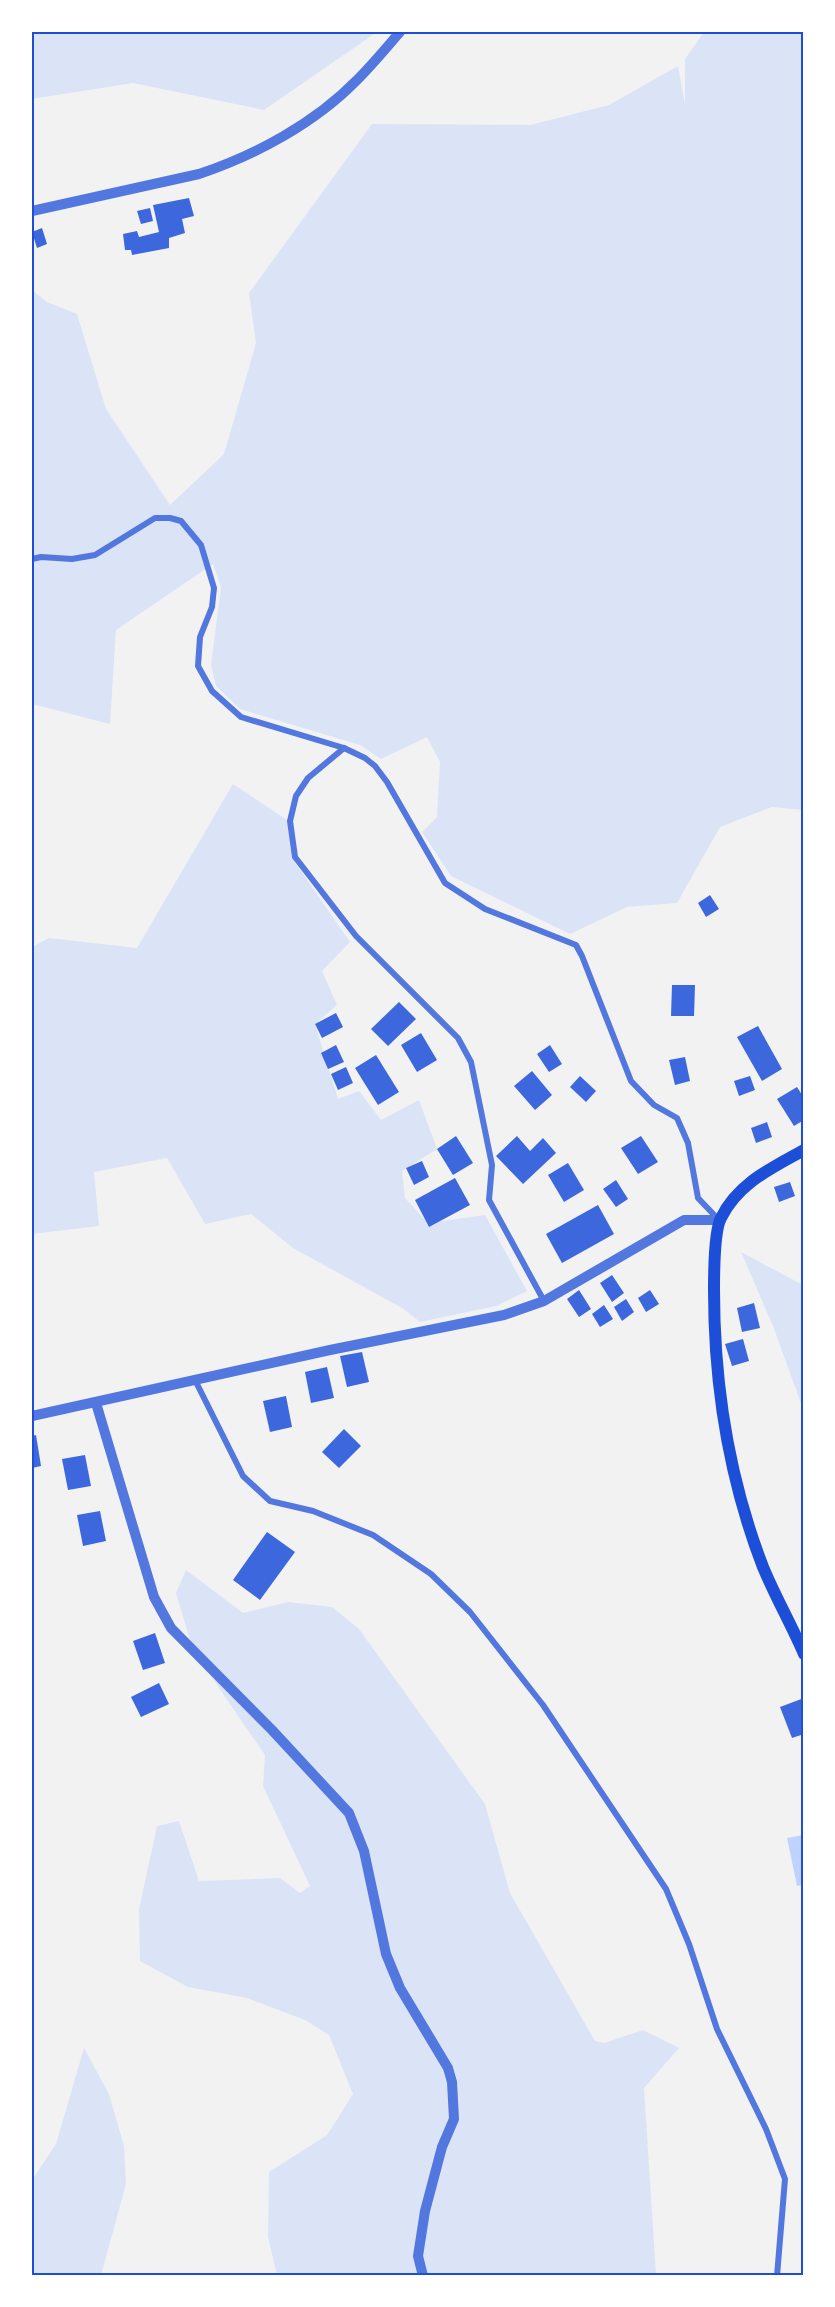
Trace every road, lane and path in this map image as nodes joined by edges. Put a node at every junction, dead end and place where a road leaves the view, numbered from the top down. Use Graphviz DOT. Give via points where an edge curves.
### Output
graph roads {
  1 [pos="400,32"];
  2 [pos="32,211"];
  3 [pos="32,559"];
  4 [pos="344,748"];
  5 [pos="804,1150"];
  6 [pos="719,1220"];
  7 [pos="544,1301"];
  8 [pos="195,1380"];
  9 [pos="96,1403"];
  10 [pos="32,1416"];
  11 [pos="804,1654"];
  12 [pos="423,2276"];
  13 [pos="777,2276"];
  1 -- 2 [label="street" via="356,81 297,128 225,165"];
  3 -- 4 [label="street" via="95,555 155,518 182,521 201,545 214,588 212,607 200,637 198,666 212,691 241,717"];
  4 -- 6 [label="street" via="365,758 387,782 445,883 486,909 576,945 631,1081 654,1105 677,1118 688,1143 698,1198"];
  4 -- 7 [label="street" via="308,778 296,796 290,821 295,857 356,936 458,1038 471,1062 492,1164 489,1200"];
  5 -- 6 [label="main road" via="747,1183"];
  6 -- 7 [label="street" via="684,1220"];
  6 -- 11 [label="main road" via="714,1268 714,1341 720,1396 741,1502 764,1568"];
  7 -- 8 [label="street" via="504,1315"];
  8 -- 9 [label="street"];
  8 -- 13 [label="street" via="243,1476 270,1501 313,1510 373,1535 431,1574 470,1612 543,1705 666,1889 717,2029 766,2129 784,2179"];
  9 -- 10 [label="street"];
  9 -- 12 [label="street" via="154,1597 171,1628 349,1813 364,1851 386,1954 400,1988 448,2068 454,2119 442,2147 425,2211 418,2256"];
}
